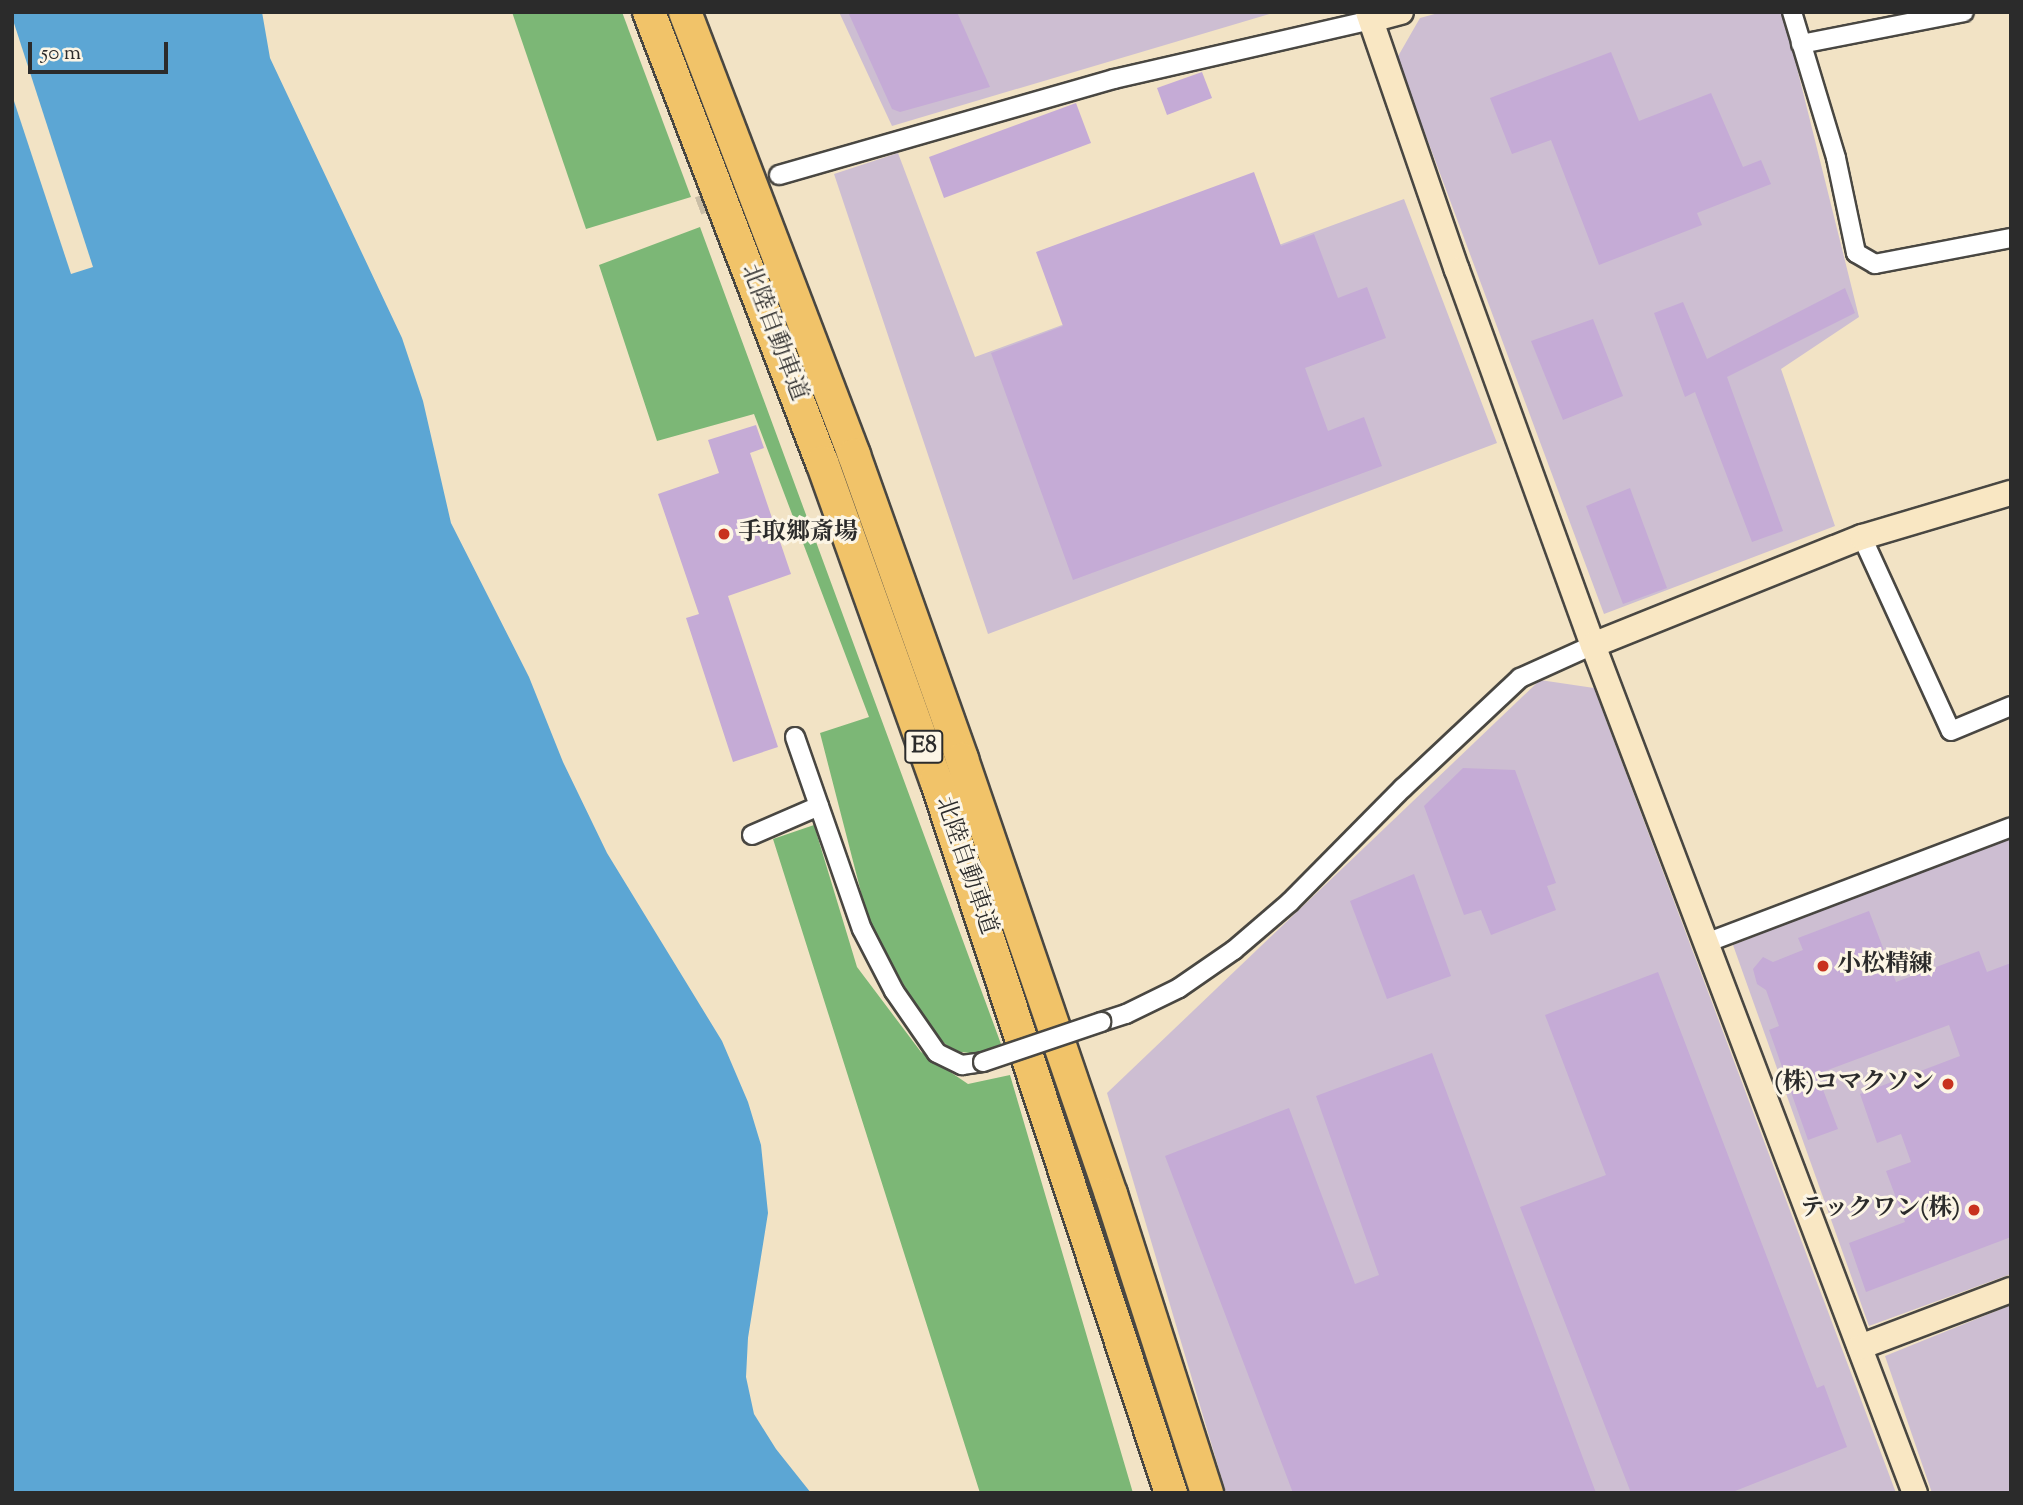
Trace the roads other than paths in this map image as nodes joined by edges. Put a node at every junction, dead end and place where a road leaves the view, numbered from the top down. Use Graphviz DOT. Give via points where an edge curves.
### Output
graph roads {
  1 [pos="649,12"];
  2 [pos="685,12"];
  3 [pos="1401,12"];
  4 [pos="1792,12"];
  5 [pos="1965,12"];
  6 [pos="1369,16"];
  7 [pos="1801,44"];
  8 [pos="779,175"];
  9 [pos="2011,238"];
  10 [pos="2011,493"];
  11 [pos="1862,537"];
  12 [pos="1593,645"];
  13 [pos="2011,706"];
  14 [pos="795,737"];
  15 [pos="819,806"];
  16 [pos="2011,827"];
  17 [pos="752,835"];
  18 [pos="1706,943"];
  19 [pos="2011,1290"];
  20 [pos="1860,1348"];
  21 [pos="1171,1493"];
  22 [pos="1207,1493"];
  23 [pos="1915,1493"];
  1 -- 21 [label="highway, 北陸自動車道 / E8" via="822,462 936,780"];
  2 -- 22 [label="highway, 北陸自動車道 / E8" via="854,455 958,747"];
  3 -- 6 [label="street"];
  4 -- 7 [label="street"];
  5 -- 7 [label="street"];
  6 -- 8 [label="street" via="1114,79"];
  6 -- 12 [label="street"];
  7 -- 9 [label="street" via="1836,158 1856,253 1875,264"];
  10 -- 11 [label="street"];
  11 -- 12 [label="street"];
  11 -- 13 [label="street" via="1951,731"];
  12 -- 15 [label="street, bridge" via="1520,678 1290,902 1234,950 1179,988 1101,1022 983,1062 962,1065 937,1053 919,1031 862,929"];
  12 -- 18 [label="street"];
  14 -- 15 [label="street"];
  15 -- 17 [label="street"];
  16 -- 18 [label="street"];
  18 -- 20 [label="street"];
  19 -- 20 [label="street"];
  20 -- 23 [label="street"];
}
